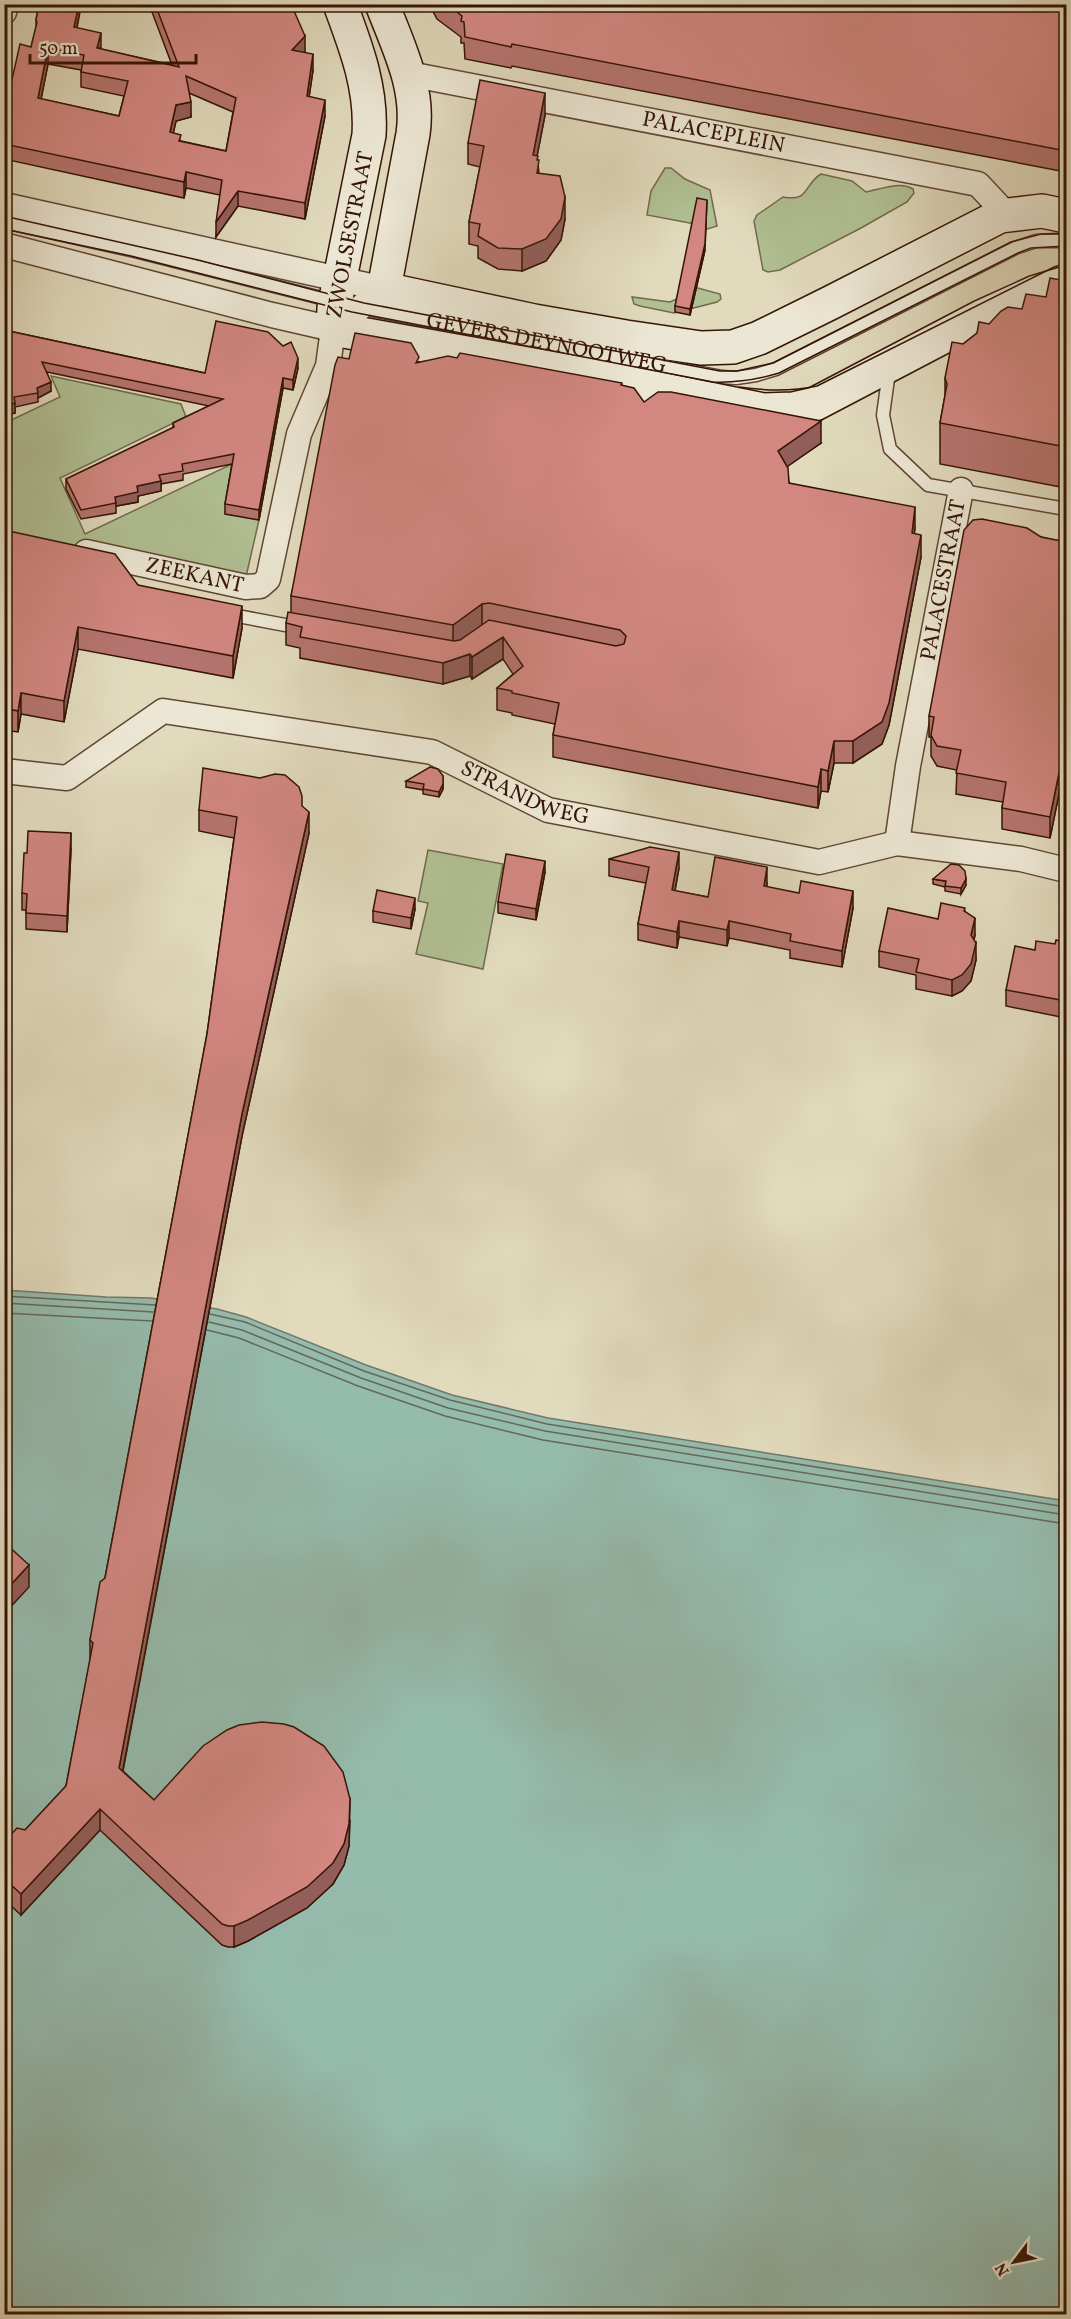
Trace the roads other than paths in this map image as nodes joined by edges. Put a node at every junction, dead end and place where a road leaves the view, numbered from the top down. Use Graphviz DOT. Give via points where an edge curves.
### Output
graph roads {
  1 [pos="6,4"];
  2 [pos="340,4"];
  3 [pos="382,4"];
  4 [pos="4,12"];
  5 [pos="409,74"];
  6 [pos="4,205"];
  7 [pos="1007,215"];
  8 [pos="1066,216"];
  9 [pos="4,222"];
  10 [pos="1066,241"];
  11 [pos="4,245"];
  12 [pos="1066,283"];
  13 [pos="351,301"];
  14 [pos="896,362"];
  15 [pos="961,490"];
  16 [pos="1066,509"];
  17 [pos="69,548"];
  18 [pos="210,611"];
  19 [pos="312,630"];
  20 [pos="4,771"];
  21 [pos="897,843"];
  22 [pos="1066,870"];
  1 -- 4 [label="street"];
  2 -- 13 [label="main road, ZWOLSESTRAAT" via="368,89 371,111"];
  3 -- 5 [label="main road, ZWOLSESTRAAT"];
  5 -- 7 [label="street, PALACEPLEIN" via="978,184"];
  5 -- 13 [label="main road, ZWOLSESTRAAT" via="415,123"];
  6 -- 13 [label="street, GEVERS DEYNOOTWEG"];
  7 -- 8 [label="main road, GEVERS DEYNOOTWEG" via="1042,211"];
  7 -- 13 [label="main road, GEVERS DEYNOOTWEG" via="734,347 701,348 534,321"];
  9 -- 13 [label="lane, GEVERS DEYNOOTWEG"];
  10 -- 13 [label="lane, GEVERS DEYNOOTWEG" via="1036,241 1015,248 776,369 736,378"];
  11 -- 13 [label="street, GEVERS DEYNOOTWEG" via="272,315"];
  12 -- 14 [label="main road, GEVERS DEYNOOTWEG" via="1003,307"];
  13 -- 14 [label="main road, GEVERS DEYNOOTWEG" via="605,378 763,410 815,404"];
  13 -- 17 [label="street, ZEEKANT" via="299,434 268,579 246,587 134,567"];
  14 -- 15 [label="lane, PALACESTRAAT" via="888,379 883,415 890,448 928,485"];
  15 -- 16 [label="lane"];
  15 -- 21 [label="street, PALACESTRAAT"];
  18 -- 19 [label="lane"];
  20 -- 21 [label="street, STRANDWEG" via="67,778 163,711 432,752 548,810 819,862"];
  21 -- 22 [label="street, STRANDWEG" via="1021,859"];
}
